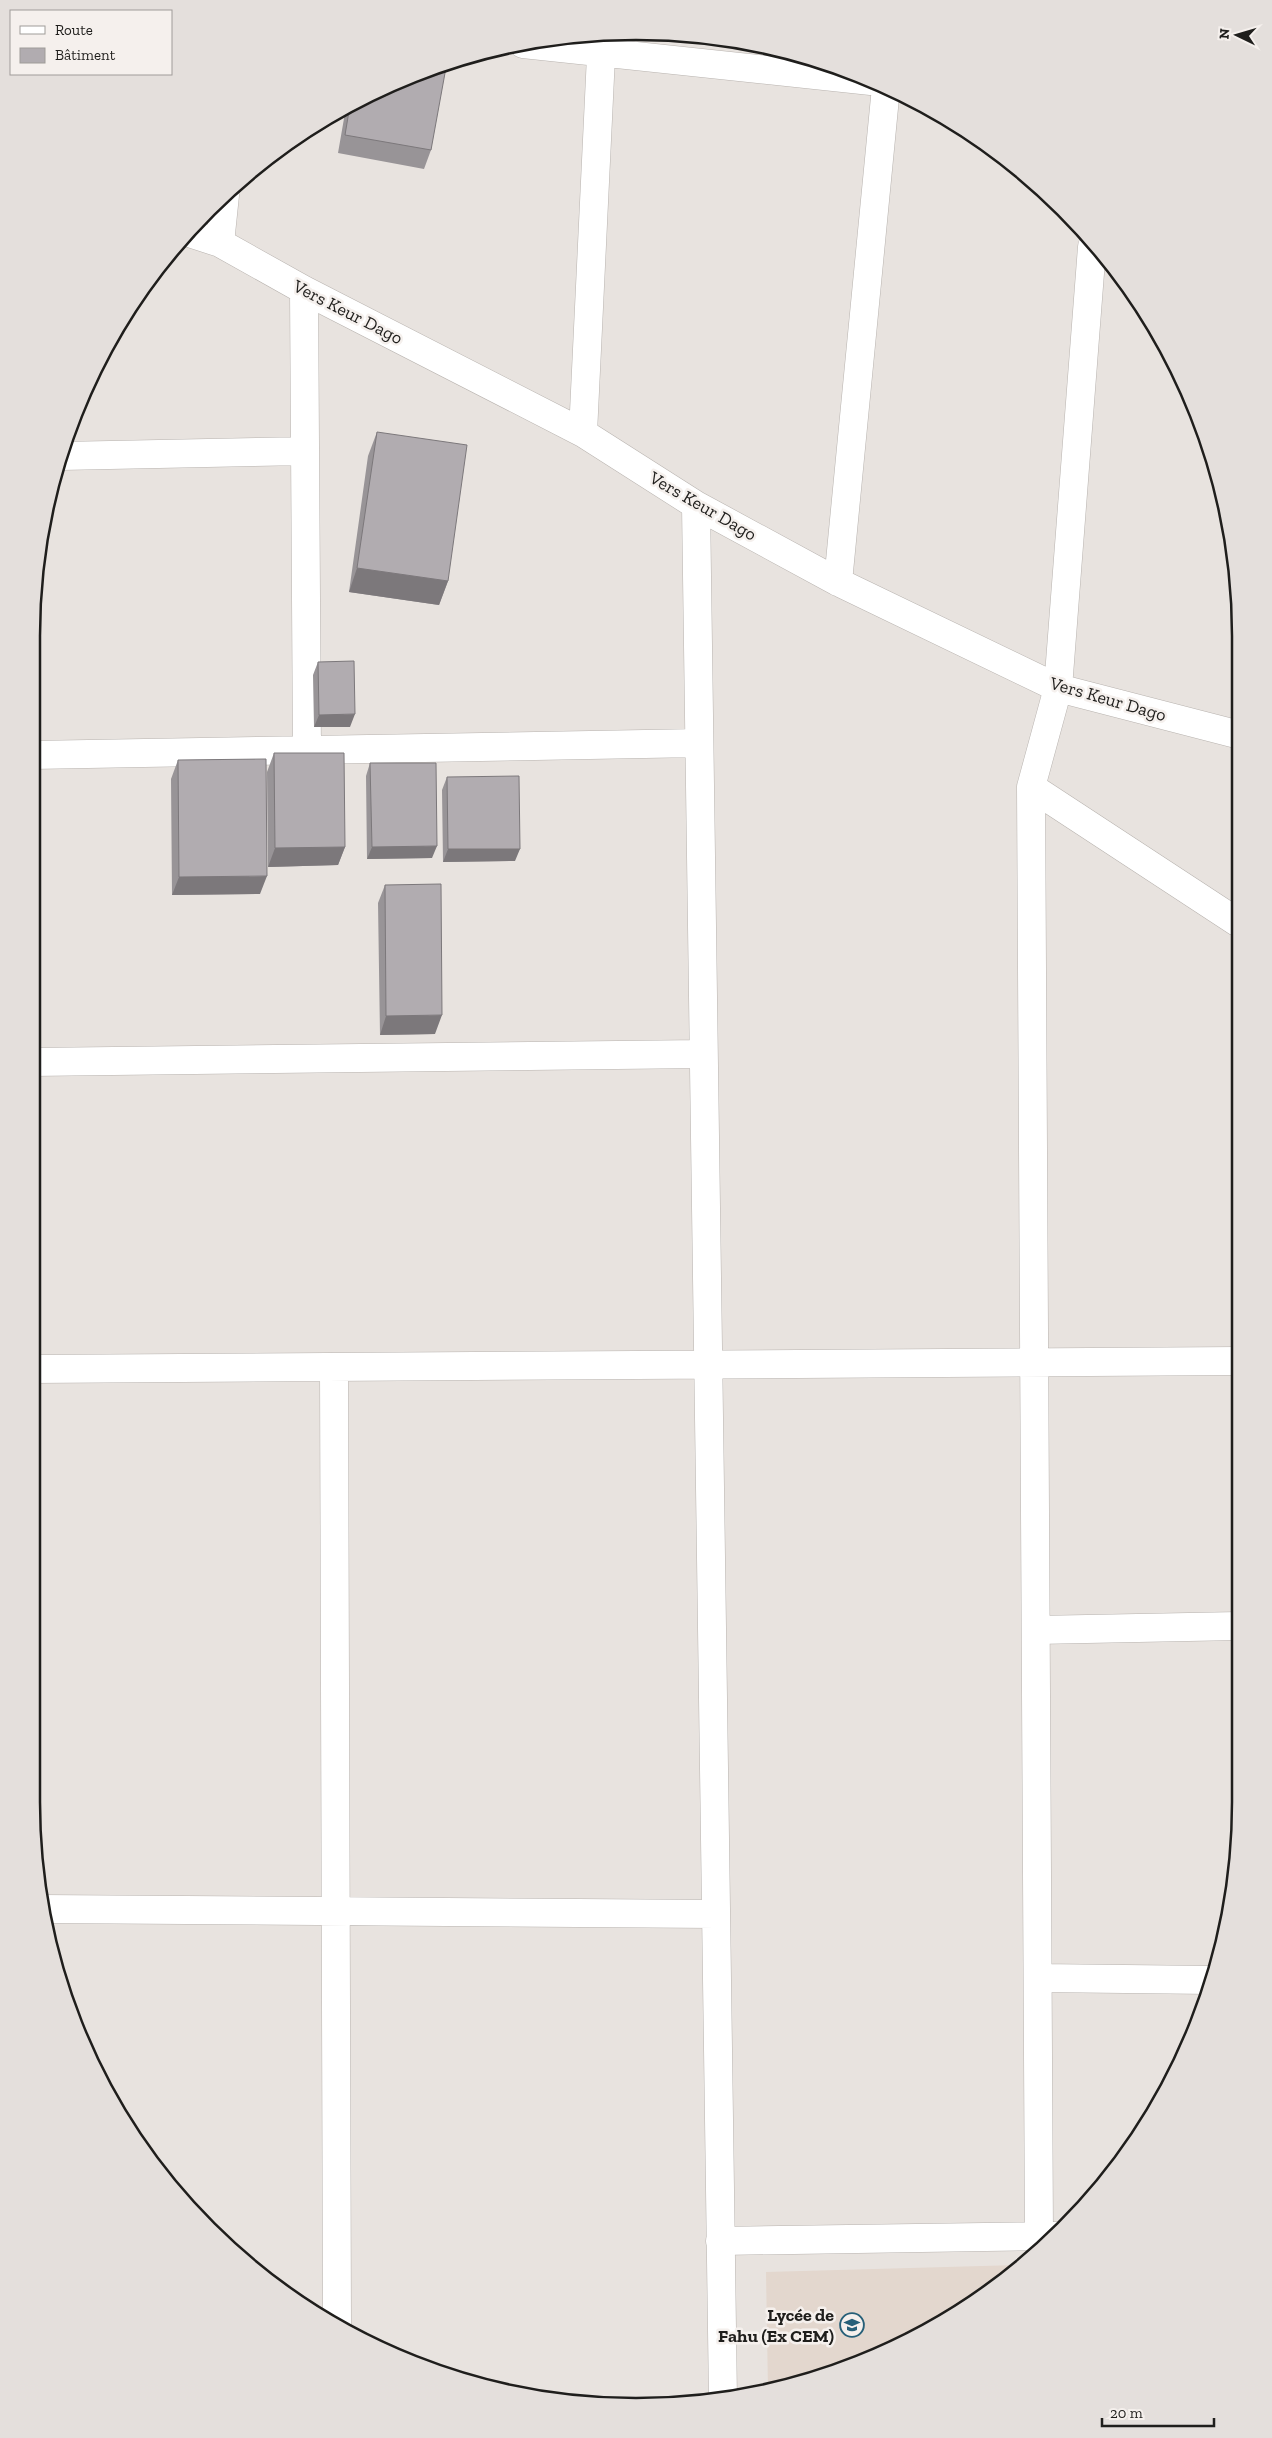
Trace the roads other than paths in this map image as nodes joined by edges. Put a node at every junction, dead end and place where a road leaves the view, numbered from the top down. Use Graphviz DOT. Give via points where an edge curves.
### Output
graph roads {
  1 [pos="568,44"];
  2 [pos="602,44"];
  3 [pos="842,77"];
  4 [pos="885,94"];
  5 [pos="223,207"];
  6 [pos="196,235"];
  7 [pos="220,243"];
  8 [pos="1092,252"];
  9 [pos="304,290"];
  10 [pos="582,433"];
  11 [pos="305,451"];
  12 [pos="68,456"];
  13 [pos="696,505"];
  14 [pos="838,582"];
  15 [pos="1058,688"];
  16 [pos="1232,733"];
  17 [pos="699,743"];
  18 [pos="307,752"];
  19 [pos="40,755"];
  20 [pos="1031,787"];
  21 [pos="1232,919"];
  22 [pos="703,1054"];
  23 [pos="40,1062"];
  24 [pos="1232,1361"];
  25 [pos="1034,1362"];
  26 [pos="708,1364"];
  27 [pos="334,1367"];
  28 [pos="40,1368"];
  29 [pos="1232,1626"];
  30 [pos="1036,1630"];
  31 [pos="50,1909"];
  32 [pos="335,1911"];
  33 [pos="716,1914"];
  34 [pos="1038,1978"];
  35 [pos="1204,1980"];
  36 [pos="1047,2233"];
  37 [pos="1043,2236"];
  38 [pos="720,2241"];
  39 [pos="338,2318"];
  40 [pos="723,2392"];
  1 -- 2 [label="street"];
  2 -- 3 [label="street"];
  2 -- 10 [label="street"];
  4 -- 14 [label="street"];
  5 -- 7 [label="street"];
  6 -- 7 [label="street, Vers Keur Dago"];
  7 -- 9 [label="street, Vers Keur Dago"];
  8 -- 15 [label="street"];
  9 -- 10 [label="street, Vers Keur Dago"];
  9 -- 11 [label="street"];
  10 -- 13 [label="street, Vers Keur Dago"];
  11 -- 12 [label="street"];
  11 -- 18 [label="street"];
  13 -- 14 [label="street, Vers Keur Dago"];
  13 -- 17 [label="street"];
  14 -- 15 [label="street, Vers Keur Dago"];
  15 -- 16 [label="street, Vers Keur Dago"];
  15 -- 20 [label="street"];
  17 -- 18 [label="street"];
  17 -- 22 [label="street"];
  18 -- 19 [label="street"];
  20 -- 21 [label="street"];
  20 -- 25 [label="street"];
  22 -- 23 [label="street"];
  22 -- 26 [label="street"];
  24 -- 25 [label="street"];
  25 -- 26 [label="street"];
  25 -- 30 [label="street"];
  26 -- 27 [label="street"];
  26 -- 33 [label="street"];
  27 -- 28 [label="street"];
  27 -- 32 [label="street"];
  29 -- 30 [label="street"];
  30 -- 34 [label="street"];
  31 -- 32 [label="street"];
  32 -- 33 [label="street"];
  32 -- 39 [label="street"];
  33 -- 38 [label="street"];
  34 -- 35 [label="street"];
  34 -- 36 [label="street"];
  37 -- 38 [label="street"];
  38 -- 40 [label="street"];
}
